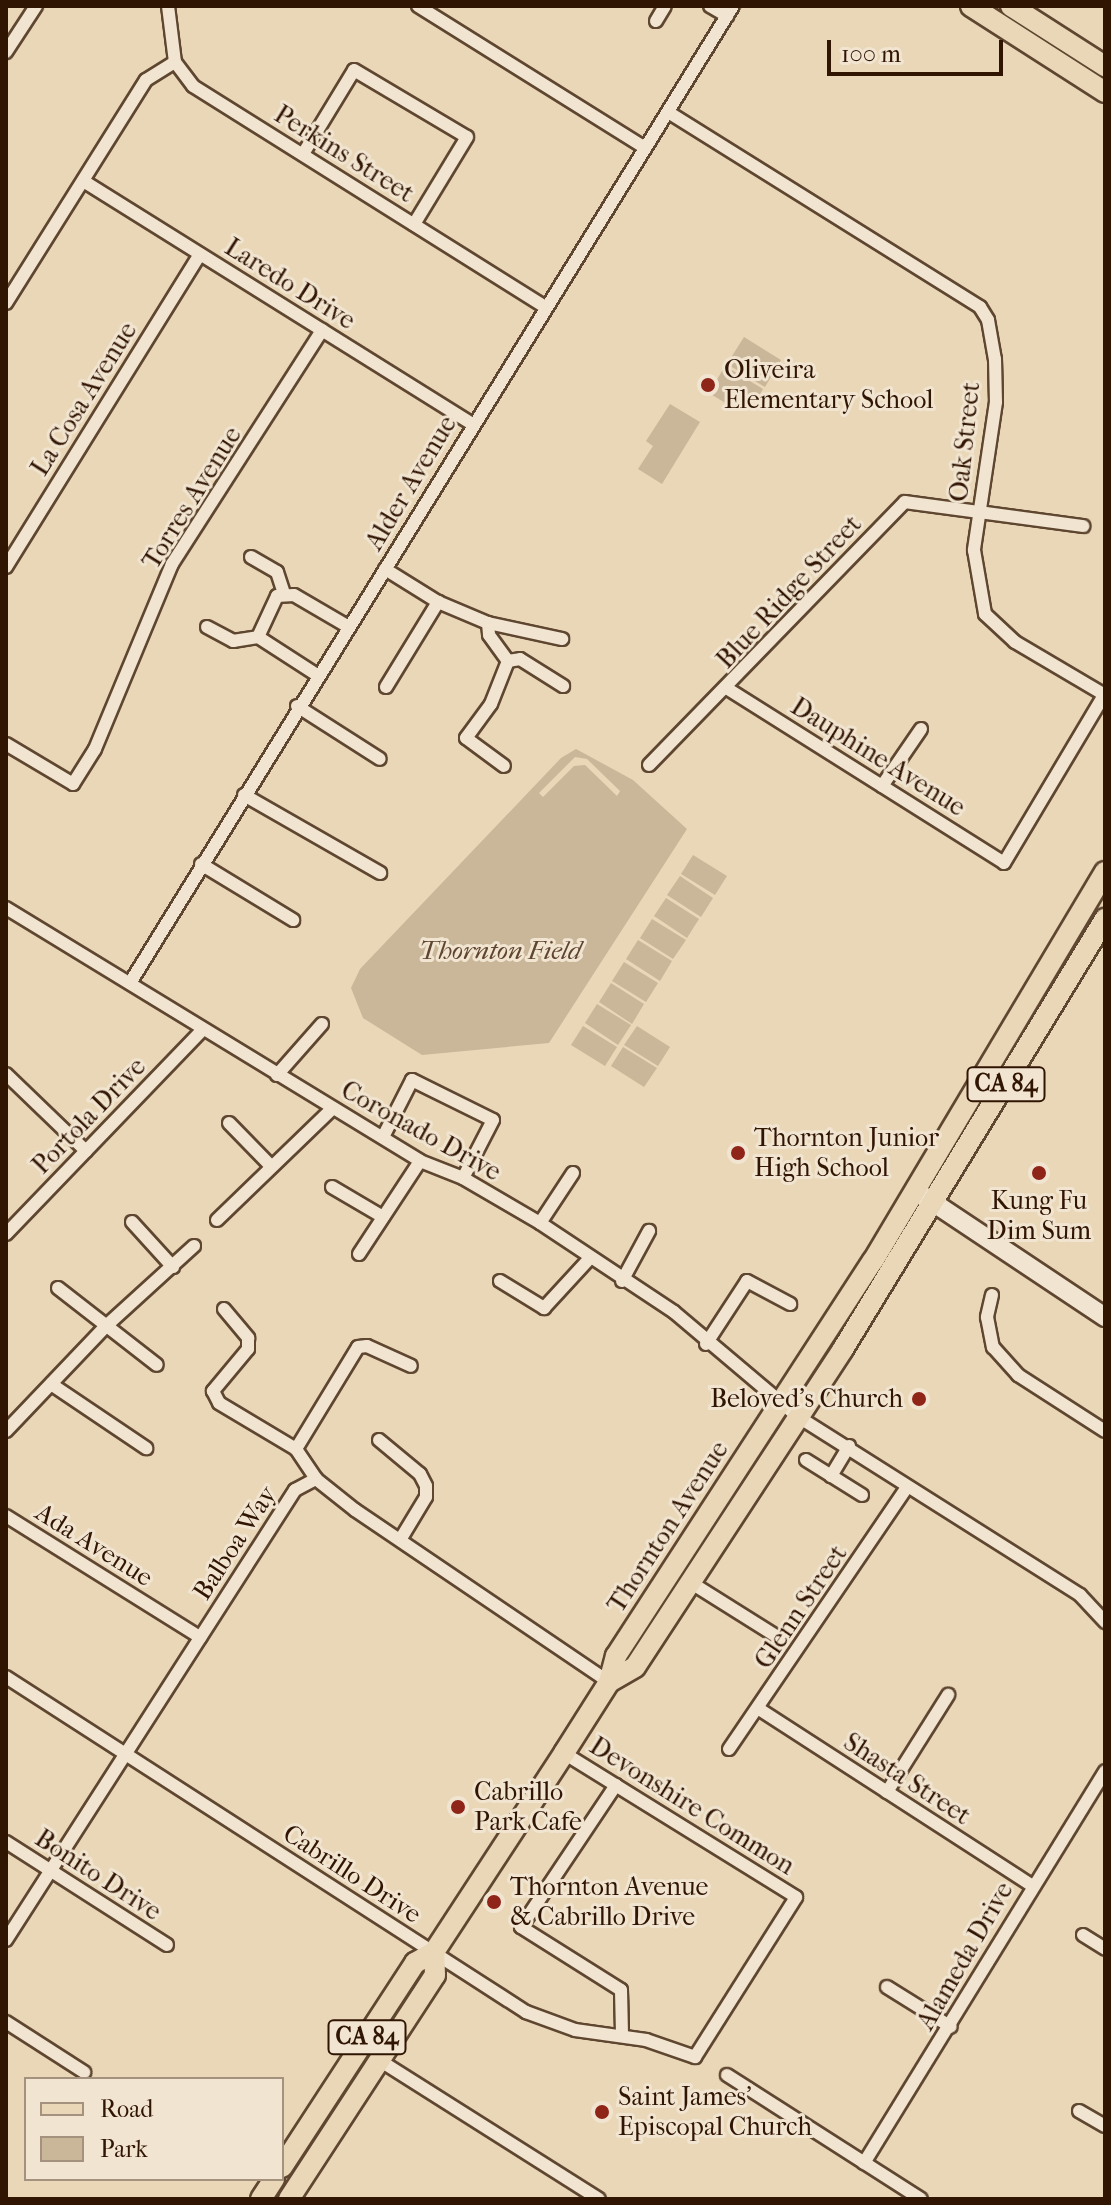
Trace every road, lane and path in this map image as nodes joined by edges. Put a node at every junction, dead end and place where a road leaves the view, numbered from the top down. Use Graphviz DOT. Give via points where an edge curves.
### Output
graph roads {
  1 [pos="36,6"];
  2 [pos="168,6"];
  3 [pos="418,6"];
  4 [pos="665,6"];
  5 [pos="710,6"];
  6 [pos="971,6"];
  7 [pos="1011,6"];
  8 [pos="434,11"];
  9 [pos="730,11"];
  10 [pos="656,21"];
  11 [pos="6,52"];
  12 [pos="175,62"];
  13 [pos="1105,66"];
  14 [pos="1105,92"];
  15 [pos="668,112"];
  16 [pos="645,148"];
  17 [pos="303,154"];
  18 [pos="85,182"];
  19 [pos="414,224"];
  20 [pos="200,254"];
  21 [pos="6,303"];
  22 [pos="545,307"];
  23 [pos="322,330"];
  24 [pos="473,424"];
  25 [pos="980,512"];
  26 [pos="1083,526"];
  27 [pos="251,557"];
  28 [pos="6,567"];
  29 [pos="385,569"];
  30 [pos="284,593"];
  31 [pos="438,602"];
  32 [pos="488,623"];
  33 [pos="347,626"];
  34 [pos="207,627"];
  35 [pos="258,637"];
  36 [pos="562,639"];
  37 [pos="508,661"];
  38 [pos="317,675"];
  39 [pos="563,686"];
  40 [pos="386,687"];
  41 [pos="728,689"];
  42 [pos="1105,695"];
  43 [pos="297,706"];
  44 [pos="921,729"];
  45 [pos="6,744"];
  46 [pos="380,759"];
  47 [pos="649,765"];
  48 [pos="504,766"];
  49 [pos="882,786"];
  50 [pos="244,795"];
  51 [pos="201,864"];
  52 [pos="1105,872"];
  53 [pos="380,873"];
  54 [pos="6,908"];
  55 [pos="1105,919"];
  56 [pos="293,920"];
  57 [pos="130,983"];
  58 [pos="322,1024"];
  59 [pos="203,1029"];
  60 [pos="6,1074"];
  61 [pos="277,1075"];
  62 [pos="333,1108"];
  63 [pos="229,1123"];
  64 [pos="383,1137"];
  65 [pos="86,1151"];
  66 [pos="420,1161"];
  67 [pos="271,1166"];
  68 [pos="573,1173"];
  69 [pos="463,1178"];
  70 [pos="332,1187"];
  71 [pos="916,1191"];
  72 [pos="935,1203"];
  73 [pos="383,1217"];
  74 [pos="217,1220"];
  75 [pos="132,1222"];
  76 [pos="540,1223"];
  77 [pos="649,1231"];
  78 [pos="6,1234"];
  79 [pos="194,1246"];
  80 [pos="359,1254"];
  81 [pos="590,1258"];
  82 [pos="173,1267"];
  83 [pos="500,1281"];
  84 [pos="622,1281"];
  85 [pos="58,1288"];
  86 [pos="992,1295"];
  87 [pos="790,1304"];
  88 [pos="224,1309"];
  89 [pos="1105,1317"];
  90 [pos="106,1326"];
  91 [pos="706,1344"];
  92 [pos="157,1365"];
  93 [pos="411,1366"];
  94 [pos="51,1384"];
  95 [pos="779,1403"];
  96 [pos="797,1416"];
  97 [pos="6,1431"];
  98 [pos="1105,1431"];
  99 [pos="379,1440"];
  100 [pos="849,1446"];
  101 [pos="146,1448"];
  102 [pos="296,1449"];
  103 [pos="806,1460"];
  104 [pos="831,1476"];
  105 [pos="316,1479"];
  106 [pos="907,1487"];
  107 [pos="862,1495"];
  108 [pos="6,1516"];
  109 [pos="400,1540"];
  110 [pos="690,1582"];
  111 [pos="1105,1622"];
  112 [pos="200,1637"];
  113 [pos="781,1639"];
  114 [pos="6,1677"];
  115 [pos="609,1682"];
  116 [pos="948,1695"];
  117 [pos="759,1709"];
  118 [pos="729,1749"];
  119 [pos="564,1753"];
  120 [pos="126,1755"];
  121 [pos="1105,1771"];
  122 [pos="616,1785"];
  123 [pos="887,1792"];
  124 [pos="6,1842"];
  125 [pos="51,1870"];
  126 [pos="1031,1885"];
  127 [pos="1083,1935"];
  128 [pos="6,1940"];
  129 [pos="167,1945"];
  130 [pos="1105,1949"];
  131 [pos="434,1952"];
  132 [pos="887,1987"];
  133 [pos="6,2022"];
  134 [pos="951,2027"];
  135 [pos="622,2035"];
  136 [pos="695,2057"];
  137 [pos="379,2060"];
  138 [pos="84,2072"];
  139 [pos="727,2075"];
  140 [pos="1079,2111"];
  141 [pos="1105,2126"];
  142 [pos="864,2163"];
  143 [pos="284,2164"];
  144 [pos="273,2181"];
  145 [pos="261,2199"];
  146 [pos="289,2199"];
  147 [pos="599,2199"];
  148 [pos="921,2199"];
  1 -- 11 [label="street"];
  2 -- 12 [label="street"];
  3 -- 8 [label="street"];
  4 -- 10 [label="street"];
  5 -- 9 [label="street"];
  6 -- 14 [label="main road"];
  7 -- 13 [label="main road"];
  8 -- 16 [label="street"];
  9 -- 15 [label="street, Alder Avenue"];
  12 -- 17 [label="street, Perkins Street" via="193,86"];
  12 -- 18 [label="street" via="146,80"];
  15 -- 16 [label="street, Alder Avenue"];
  15 -- 25 [label="street, Oak Street" via="980,307 988,320 995,359 996,402"];
  16 -- 22 [label="street, Alder Avenue"];
  17 -- 19 [label="street, Perkins Street"];
  17 -- 19 [label="street" via="354,70 467,137"];
  18 -- 20 [label="street, Laredo Drive"];
  18 -- 21 [label="street"];
  19 -- 22 [label="street, Perkins Street"];
  20 -- 23 [label="street, Laredo Drive"];
  20 -- 28 [label="street, La Cosa Avenue"];
  22 -- 24 [label="street, Alder Avenue"];
  23 -- 24 [label="street, Laredo Drive"];
  23 -- 45 [label="street, Torres Avenue" via="172,564 95,749 73,784"];
  24 -- 29 [label="street, Alder Avenue"];
  25 -- 26 [label="street"];
  25 -- 41 [label="street, Blue Ridge Street" via="905,502"];
  25 -- 42 [label="street, Oak Street" via="974,550 985,614 1015,642"];
  27 -- 30 [label="street" via="277,572"];
  29 -- 31 [label="street"];
  29 -- 33 [label="street, Alder Avenue"];
  30 -- 33 [label="street"];
  30 -- 35 [label="street" via="277,596"];
  31 -- 32 [label="street"];
  31 -- 40 [label="street"];
  32 -- 36 [label="street"];
  32 -- 37 [label="street" via="489,635"];
  33 -- 38 [label="street, Alder Avenue"];
  34 -- 35 [label="street" via="233,641"];
  35 -- 38 [label="street"];
  37 -- 39 [label="street" via="520,659"];
  37 -- 48 [label="street" via="491,704 466,738"];
  38 -- 43 [label="street, Alder Avenue"];
  41 -- 47 [label="street, Blue Ridge Street"];
  41 -- 49 [label="street, Dauphine Avenue"];
  42 -- 49 [label="street, Dauphine Avenue" via="1004,863"];
  43 -- 46 [label="street"];
  43 -- 50 [label="street, Alder Avenue"];
  44 -- 49 [label="street"];
  50 -- 51 [label="street, Alder Avenue"];
  50 -- 53 [label="street"];
  51 -- 56 [label="street"];
  51 -- 57 [label="street, Alder Avenue"];
  52 -- 71 [label="main road, Thornton Avenue / CA 84"];
  54 -- 57 [label="street, Coronado Drive"];
  55 -- 72 [label="main road, Thornton Avenue / CA 84"];
  57 -- 59 [label="street, Coronado Drive"];
  58 -- 61 [label="street"];
  59 -- 61 [label="street, Coronado Drive"];
  59 -- 65 [label="street, Portola Drive"];
  60 -- 65 [label="street"];
  61 -- 62 [label="street, Coronado Drive"];
  62 -- 64 [label="street, Coronado Drive"];
  62 -- 67 [label="street"];
  63 -- 67 [label="street"];
  64 -- 66 [label="street, Coronado Drive"];
  64 -- 69 [label="street" via="412,1080 493,1120"];
  65 -- 78 [label="street, Portola Drive"];
  66 -- 69 [label="street, Coronado Drive"];
  66 -- 73 [label="street"];
  67 -- 74 [label="street"];
  68 -- 76 [label="street"];
  69 -- 76 [label="street, Coronado Drive"];
  70 -- 73 [label="street"];
  71 -- 72 [label="main road"];
  71 -- 95 [label="main road, Thornton Avenue / CA 84"];
  72 -- 89 [label="main road"];
  72 -- 96 [label="main road, Thornton Avenue / CA 84"];
  73 -- 80 [label="street"];
  75 -- 82 [label="street"];
  76 -- 81 [label="street, Coronado Drive"];
  77 -- 84 [label="street"];
  79 -- 82 [label="street"];
  81 -- 83 [label="street" via="544,1308"];
  81 -- 84 [label="street, Coronado Drive"];
  82 -- 90 [label="street"];
  84 -- 91 [label="street, Coronado Drive" via="674,1312"];
  85 -- 90 [label="street"];
  86 -- 98 [label="street" via="987,1317 993,1347 1018,1375"];
  87 -- 91 [label="street" via="747,1281"];
  88 -- 102 [label="street" via="248,1338 248,1349 212,1396"];
  90 -- 92 [label="street"];
  90 -- 94 [label="street"];
  91 -- 95 [label="street, Coronado Drive"];
  93 -- 102 [label="street" via="358,1347"];
  94 -- 97 [label="street"];
  94 -- 101 [label="street"];
  95 -- 96 [label="street, Coronado Drive"];
  95 -- 115 [label="main road, Thornton Avenue / CA 84" via="616,1656"];
  96 -- 100 [label="street, Coronado Drive"];
  96 -- 110 [label="main road, Thornton Avenue / CA 84"];
  99 -- 109 [label="street" via="420,1474 426,1486 426,1497"];
  100 -- 104 [label="street"];
  100 -- 106 [label="street, Coronado Drive"];
  102 -- 105 [label="street"];
  103 -- 104 [label="street"];
  104 -- 107 [label="street"];
  105 -- 109 [label="street, Balboa Way"];
  105 -- 112 [label="street, Balboa Way" via="295,1490"];
  106 -- 111 [label="street, Coronado Drive" via="1080,1595"];
  106 -- 117 [label="street, Glenn Street"];
  108 -- 112 [label="street, Ada Avenue"];
  109 -- 115 [label="street, Balboa Way"];
  110 -- 113 [label="street"];
  110 -- 115 [label="main road, Thornton Avenue / CA 84" via="635,1667"];
  112 -- 120 [label="street, Balboa Way"];
  114 -- 120 [label="street, Cabrillo Drive"];
  115 -- 119 [label="main road, Thornton Avenue / CA 84"];
  116 -- 123 [label="street"];
  117 -- 118 [label="street, Glenn Street"];
  117 -- 123 [label="street, Shasta Street"];
  119 -- 122 [label="street, Devonshire Common"];
  119 -- 131 [label="main road, Thornton Avenue / CA 84"];
  120 -- 125 [label="street, Balboa Way"];
  120 -- 131 [label="street, Cabrillo Drive"];
  121 -- 126 [label="street, Alameda Drive"];
  122 -- 135 [label="street" via="521,1927 621,1990"];
  122 -- 136 [label="street, Devonshire Common" via="796,1897"];
  123 -- 126 [label="street, Shasta Street"];
  124 -- 125 [label="street, Bonito Drive"];
  125 -- 128 [label="street, Balboa Way"];
  125 -- 129 [label="street, Bonito Drive"];
  126 -- 134 [label="street, Alameda Drive"];
  127 -- 130 [label="street"];
  131 -- 135 [label="street, Cabrillo Drive" via="550,2023"];
  131 -- 137 [label="main road, Thornton Avenue / CA 84" via="435,1975"];
  131 -- 143 [label="main road, Thornton Avenue / CA 84" via="415,1963"];
  132 -- 134 [label="street"];
  133 -- 138 [label="street"];
  134 -- 142 [label="street, Alameda Drive"];
  135 -- 136 [label="street, Cabrillo Drive"];
  137 -- 146 [label="main road, Thornton Avenue / CA 84"];
  137 -- 147 [label="street"];
  139 -- 142 [label="street"];
  140 -- 141 [label="street"];
  142 -- 148 [label="street"];
  144 -- 145 [label="main road"];
}
